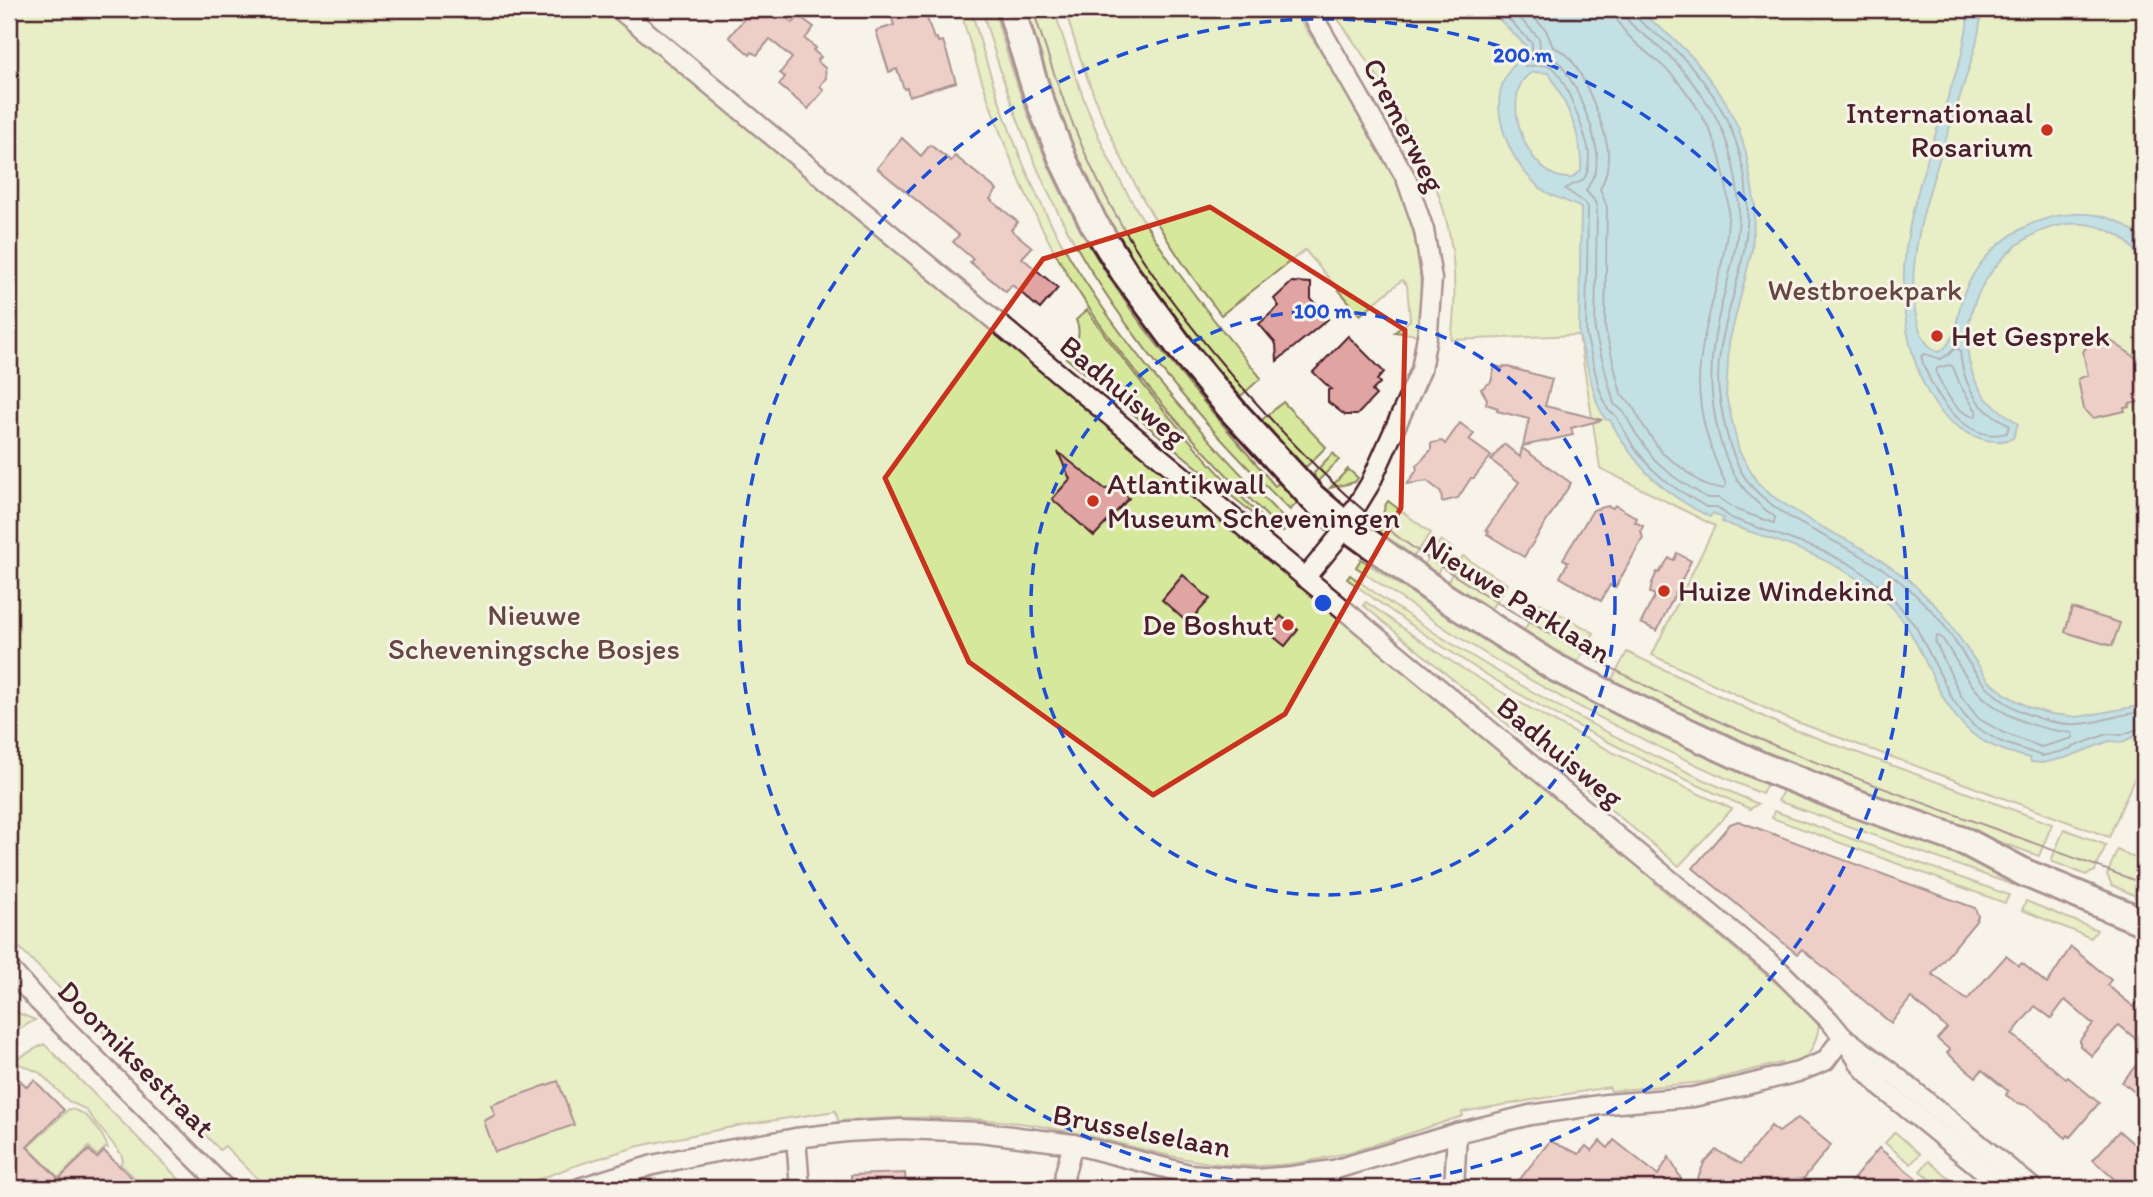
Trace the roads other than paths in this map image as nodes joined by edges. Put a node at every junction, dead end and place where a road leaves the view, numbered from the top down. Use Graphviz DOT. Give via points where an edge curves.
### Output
graph roads {
  1 [pos="619,9"];
  2 [pos="1011,9"];
  3 [pos="1309,9"];
  4 [pos="1347,527"];
  5 [pos="1305,578"];
  6 [pos="1966,842"];
  7 [pos="2144,906"];
  8 [pos="2144,922"];
  9 [pos="9,968"];
  10 [pos="1843,1037"];
  11 [pos="1457,1133"];
  12 [pos="796,1138"];
  13 [pos="1073,1144"];
  14 [pos="584,1187"];
  15 [pos="225,1188"];
  16 [pos="800,1188"];
  17 [pos="1063,1188"];
  18 [pos="1454,1188"];
  19 [pos="2006,1188"];
  20 [pos="2033,1188"];
  1 -- 5 [label="street, Badhuisweg"];
  2 -- 4 [label="main road, Nieuwe Parklaan" via="1063,160 1093,222 1125,273 1232,410 1313,498"];
  3 -- 4 [label="street, Cremerweg" via="1406,178 1424,230 1432,279 1421,370"];
  4 -- 5 [label="street, Cremerweg"];
  4 -- 6 [label="main road, Nieuwe Parklaan" via="1441,595 1556,668 1761,766"];
  5 -- 10 [label="street, Badhuisweg" via="1780,971"];
  6 -- 7 [label="main road, Nieuwe Parklaan" via="2041,862"];
  6 -- 8 [label="main road, Nieuwe Parklaan" via="2025,873"];
  9 -- 15 [label="street, Doorniksestraat"];
  10 -- 11 [label="street, Brusselselaan" via="1825,1061 1742,1086 1693,1097 1530,1115"];
  10 -- 19 [label="street, Badhuisweg" via="1862,1068 1882,1088"];
  10 -- 20 [label="street, Badhuisweg"];
  11 -- 13 [label="street, Brusselselaan" via="1334,1170 1256,1179 1189,1174"];
  11 -- 18 [label="street"];
  12 -- 13 [label="street, Brusselselaan" via="934,1129"];
  12 -- 14 [label="street, Brusselselaan" via="694,1156"];
  12 -- 16 [label="street"];
  13 -- 17 [label="street"];
}
